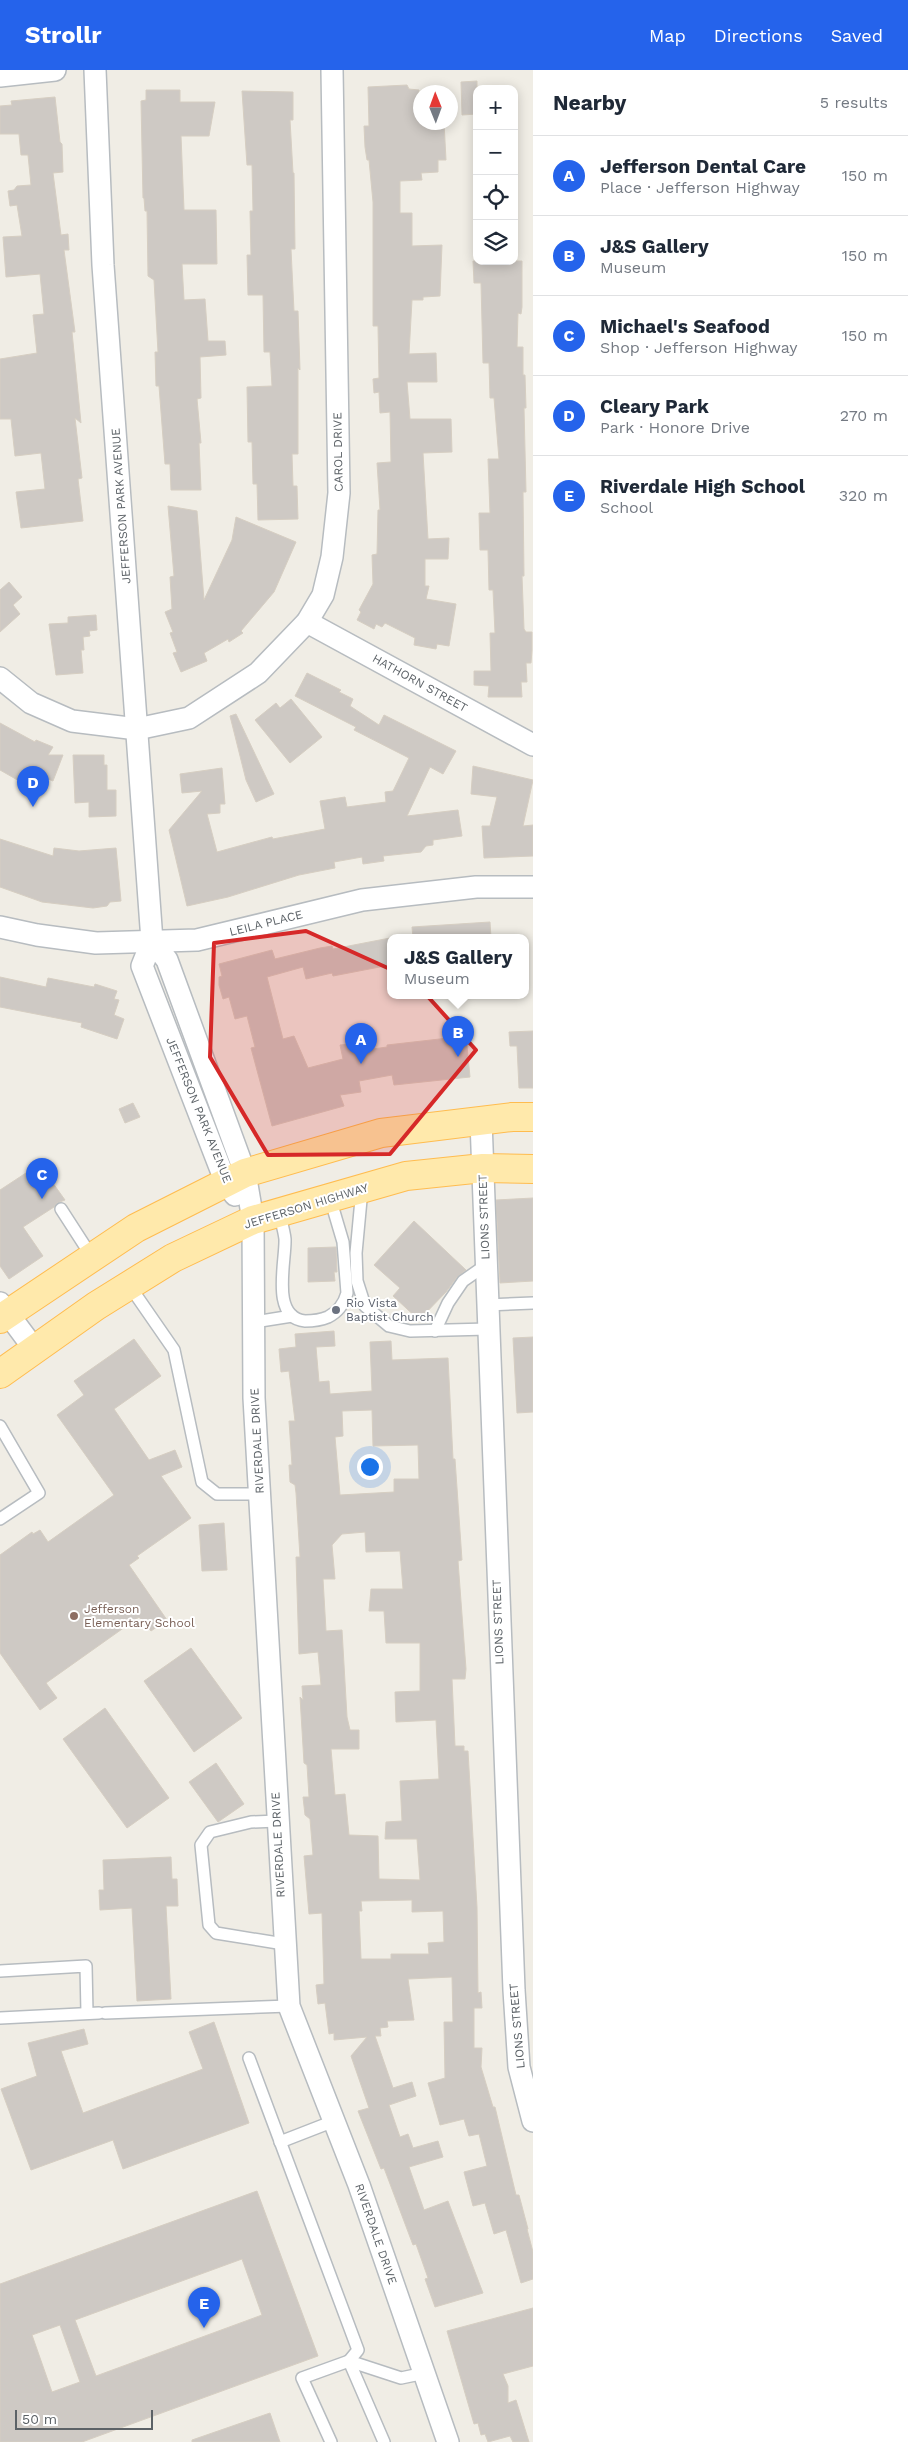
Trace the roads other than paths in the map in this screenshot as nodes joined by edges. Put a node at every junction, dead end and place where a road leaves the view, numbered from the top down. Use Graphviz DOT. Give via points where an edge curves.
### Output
graph roads {
  1 [pos="55,70"];
  2 [pos="95,70"];
  3 [pos="332,70"];
  4 [pos="0,76"];
  5 [pos="307,622"];
  6 [pos="0,678"];
  7 [pos="137,729"];
  8 [pos="533,745"];
  9 [pos="533,887"];
  10 [pos="0,927"];
  11 [pos="152,941"];
  12 [pos="533,1117"];
  13 [pos="481,1121"];
  14 [pos="483,1168"];
  15 [pos="533,1169"];
  16 [pos="235,1178"];
  17 [pos="362,1189"];
  18 [pos="330,1198"];
  19 [pos="61,1209"];
  20 [pos="279,1212"];
  21 [pos="253,1220"];
  22 [pos="92,1257"];
  23 [pos="486,1265"];
  24 [pos="129,1285"];
  25 [pos="533,1303"];
  26 [pos="487,1305"];
  27 [pos="2,1312"];
  28 [pos="292,1316"];
  29 [pos="254,1322"];
  30 [pos="488,1329"];
  31 [pos="435,1331"];
  32 [pos="35,1350"];
  33 [pos="0,1374"];
  34 [pos="0,1426"];
  35 [pos="260,1494"];
  36 [pos="0,1519"];
  37 [pos="276,1821"];
  38 [pos="284,1944"];
  39 [pos="0,1971"];
  40 [pos="289,2006"];
  41 [pos="97,2013"];
  42 [pos="0,2018"];
  43 [pos="249,2058"];
  44 [pos="334,2121"];
  45 [pos="533,2121"];
  46 [pos="280,2142"];
  47 [pos="349,2362"];
  48 [pos="425,2373"];
  49 [pos="331,2442"];
  50 [pos="384,2442"];
  51 [pos="448,2442"];
  1 -- 4 [label="street"];
  2 -- 7 [label="street, JEFFERSON PARK AVENUE" via="103,265"];
  3 -- 5 [label="street, CAROL DRIVE" via="339,493 332,557 323,595"];
  5 -- 7 [label="street, CAROL DRIVE" via="258,673 196,714"];
  5 -- 8 [label="street, HATHORN STREET"];
  6 -- 7 [label="street, CAROL DRIVE" via="31,703 72,721"];
  7 -- 11 [label="street, JEFFERSON PARK AVENUE"];
  9 -- 11 [label="street, LEILA PLACE" via="476,887 362,900 197,940"];
  10 -- 11 [label="street, LEILA PLACE" via="96,943"];
  11 -- 16 [label="street, JEFFERSON PARK AVENUE" via="166,960"];
  12 -- 13 [label="main road"];
  13 -- 14 [label="street, LIONS STREET"];
  13 -- 16 [label="main road" via="381,1133"];
  14 -- 15 [label="main road, JEFFERSON HIGHWAY"];
  14 -- 17 [label="main road, JEFFERSON HIGHWAY" via="406,1176"];
  14 -- 23 [label="street, LIONS STREET"];
  16 -- 21 [label="street, JEFFERSON PARK AVENUE"];
  16 -- 22 [label="main road" via="136,1228"];
  17 -- 18 [label="main road, JEFFERSON HIGHWAY"];
  17 -- 31 [label="lane" via="356,1252 357,1281 365,1306 389,1326 410,1331"];
  18 -- 20 [label="main road, JEFFERSON HIGHWAY"];
  18 -- 28 [label="lane" via="343,1242 345,1302 326,1318 311,1321"];
  19 -- 22 [label="lane"];
  20 -- 21 [label="main road, JEFFERSON HIGHWAY"];
  20 -- 28 [label="lane" via="285,1239 283,1298 285,1308"];
  21 -- 24 [label="main road, JEFFERSON HIGHWAY" via="172,1258"];
  21 -- 29 [label="street, RIVERDALE DRIVE"];
  22 -- 27 [label="main road"];
  23 -- 26 [label="street, LIONS STREET"];
  23 -- 31 [label="lane" via="463,1281"];
  24 -- 32 [label="main road, JEFFERSON HIGHWAY"];
  24 -- 35 [label="lane" via="174,1350 202,1482 217,1494"];
  25 -- 26 [label="lane"];
  26 -- 30 [label="street, LIONS STREET"];
  27 -- 32 [label="street"];
  28 -- 29 [label="lane"];
  29 -- 35 [label="street, RIVERDALE DRIVE" via="254,1398"];
  30 -- 31 [label="lane"];
  30 -- 45 [label="street, LIONS STREET" via="517,2047"];
  32 -- 33 [label="main road, JEFFERSON HIGHWAY"];
  34 -- 36 [label="lane" via="39,1493"];
  35 -- 37 [label="street, RIVERDALE DRIVE"];
  37 -- 38 [label="street, RIVERDALE DRIVE"];
  37 -- 38 [label="lane" via="251,1822 210,1832 200,1845 209,1925 216,1933"];
  38 -- 40 [label="street, RIVERDALE DRIVE"];
  39 -- 41 [label="lane" via="86,1966"];
  40 -- 41 [label="lane"];
  40 -- 44 [label="street, RIVERDALE DRIVE"];
  41 -- 42 [label="lane"];
  43 -- 46 [label="lane"];
  44 -- 46 [label="lane"];
  44 -- 48 [label="street, RIVERDALE DRIVE"];
  46 -- 47 [label="lane" via="358,2350"];
  47 -- 48 [label="lane" via="401,2378"];
  47 -- 49 [label="lane" via="302,2378"];
  47 -- 50 [label="lane"];
  48 -- 51 [label="street, RIVERDALE DRIVE"];
}
